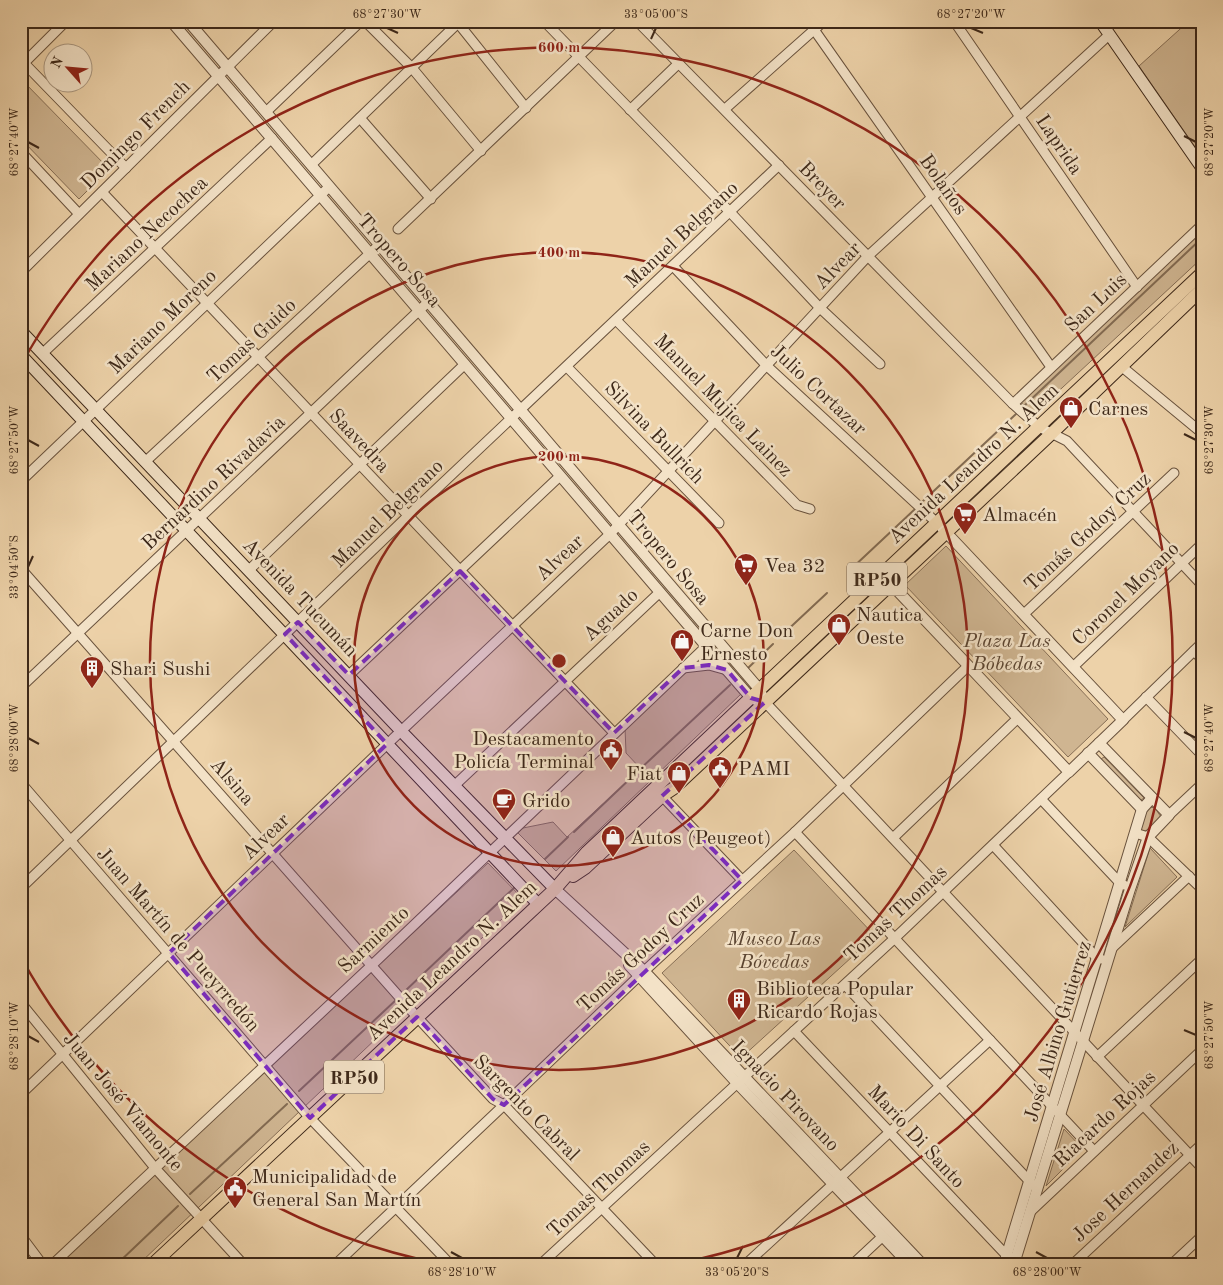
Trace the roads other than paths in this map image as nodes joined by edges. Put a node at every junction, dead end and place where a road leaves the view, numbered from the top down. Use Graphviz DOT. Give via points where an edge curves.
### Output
graph roads {
  1 [pos="66,21"];
  2 [pos="171,21"];
  3 [pos="188,21"];
  4 [pos="361,21"];
  5 [pos="365,21"];
  6 [pos="544,21"];
  7 [pos="616,21"];
  8 [pos="637,21"];
  9 [pos="808,21"];
  10 [pos="824,21"];
  11 [pos="954,21"];
  12 [pos="1100,21"];
  13 [pos="273,22"];
  14 [pos="460,22"];
  15 [pos="814,30"];
  16 [pos="1109,35"];
  17 [pos="579,57"];
  18 [pos="679,63"];
  19 [pos="23,64"];
  20 [pos="228,67"];
  21 [pos="412,68"];
  22 [pos="219,76"];
  23 [pos="526,108"];
  24 [pos="630,110"];
  25 [pos="725,110"];
  26 [pos="266,112"];
  27 [pos="1021,117"];
  28 [pos="360,118"];
  29 [pos="272,138"];
  30 [pos="481,151"];
  31 [pos="21,152"];
  32 [pos="311,165"];
  33 [pos="779,165"];
  34 [pos="126,168"];
  35 [pos="1202,168"];
  36 [pos="329,187"];
  37 [pos="102,192"];
  38 [pos="320,194"];
  39 [pos="932,198"];
  40 [pos="431,199"];
  41 [pos="730,212"];
  42 [pos="79,214"];
  43 [pos="1202,225"];
  44 [pos="398,229"];
  45 [pos="379,245"];
  46 [pos="155,248"];
  47 [pos="370,253"];
  48 [pos="868,256"];
  49 [pos="672,266"];
  50 [pos="21,272"];
  51 [pos="1202,273"];
  52 [pos="1137,286"];
  53 [pos="1202,289"];
  54 [pos="206,302"];
  55 [pos="428,302"];
  56 [pos="820,308"];
  57 [pos="420,310"];
  58 [pos="616,320"];
  59 [pos="21,331"];
  60 [pos="44,353"];
  61 [pos="21,355"];
  62 [pos="258,357"];
  63 [pos="465,364"];
  64 [pos="880,364"];
  65 [pos="767,366"];
  66 [pos="1122,366"];
  67 [pos="566,367"];
  68 [pos="1051,367"];
  69 [pos="1013,404"];
  70 [pos="96,409"];
  71 [pos="520,411"];
  72 [pos="311,413"];
  73 [pos="512,419"];
  74 [pos="83,421"];
  75 [pos="714,422"];
  76 [pos="1039,427"];
  77 [pos="1202,433"];
  78 [pos="1051,434"];
  79 [pos="146,461"];
  80 [pos="359,464"];
  81 [pos="669,471"];
  82 [pos="1174,473"];
  83 [pos="560,476"];
  84 [pos="21,481"];
  85 [pos="810,509"];
  86 [pos="1133,513"];
  87 [pos="408,516"];
  88 [pos="200,518"];
  89 [pos="719,523"];
  90 [pos="937,523"];
  91 [pos="619,524"];
  92 [pos="187,530"];
  93 [pos="947,532"];
  94 [pos="610,534"];
  95 [pos="1202,544"];
  96 [pos="1181,564"];
  97 [pos="21,569"];
  98 [pos="249,570"];
  99 [pos="460,571"];
  100 [pos="891,584"];
  101 [pos="1202,585"];
  102 [pos="660,592"];
  103 [pos="1024,614"];
  104 [pos="298,622"];
  105 [pos="512,626"];
  106 [pos="79,633"];
  107 [pos="285,634"];
  108 [pos="715,638"];
  109 [pos="1202,643"];
  110 [pos="706,646"];
  111 [pos="1194,651"];
  112 [pos="1202,660"];
  113 [pos="968,666"];
  114 [pos="683,668"];
  115 [pos="1074,668"];
  116 [pos="727,670"];
  117 [pos="349,675"];
  118 [pos="564,681"];
  119 [pos="21,687"];
  120 [pos="755,694"];
  121 [pos="1146,697"];
  122 [pos="765,702"];
  123 [pos="1018,718"];
  124 [pos="1123,720"];
  125 [pos="401,731"];
  126 [pos="614,733"];
  127 [pos="174,740"];
  128 [pos="1099,743"];
  129 [pos="387,744"];
  130 [pos="1088,754"];
  131 [pos="1202,755"];
  132 [pos="1069,772"];
  133 [pos="21,783"];
  134 [pos="1202,784"];
  135 [pos="454,786"];
  136 [pos="843,786"];
  137 [pos="662,796"];
  138 [pos="1152,798"];
  139 [pos="1041,799"];
  140 [pos="1142,809"];
  141 [pos="1169,815"];
  142 [pos="795,832"];
  143 [pos="1135,832"];
  144 [pos="1148,837"];
  145 [pos="504,838"];
  146 [pos="893,838"];
  147 [pos="70,841"];
  148 [pos="993,845"];
  149 [pos="490,852"];
  150 [pos="272,854"];
  151 [pos="1190,876"];
  152 [pos="742,880"];
  153 [pos="1120,883"];
  154 [pos="21,888"];
  155 [pos="555,889"];
  156 [pos="1130,889"];
  157 [pos="1202,889"];
  158 [pos="944,892"];
  159 [pos="538,904"];
  160 [pos="895,938"];
  161 [pos="1111,949"];
  162 [pos="169,952"];
  163 [pos="1202,959"];
  164 [pos="1102,960"];
  165 [pos="372,965"];
  166 [pos="641,973"];
  167 [pos="845,985"];
  168 [pos="21,1003"];
  169 [pos="418,1017"];
  170 [pos="794,1031"];
  171 [pos="1075,1032"];
  172 [pos="990,1040"];
  173 [pos="1083,1041"];
  174 [pos="1202,1050"];
  175 [pos="62,1055"];
  176 [pos="1097,1057"];
  177 [pos="264,1065"];
  178 [pos="741,1079"];
  179 [pos="939,1085"];
  180 [pos="21,1094"];
  181 [pos="504,1105"];
  182 [pos="1143,1105"];
  183 [pos="1052,1106"];
  184 [pos="1060,1115"];
  185 [pos="310,1118"];
  186 [pos="889,1132"];
  187 [pos="1202,1144"];
  188 [pos="1094,1151"];
  189 [pos="1190,1155"];
  190 [pos="155,1168"];
  191 [pos="1202,1168"];
  192 [pos="836,1180"];
  193 [pos="1029,1182"];
  194 [pos="1037,1189"];
  195 [pos="396,1208"];
  196 [pos="601,1208"];
  197 [pos="1030,1212"];
  198 [pos="201,1219"];
  199 [pos="21,1236"];
  200 [pos="883,1236"];
  201 [pos="1202,1236"];
  202 [pos="1011,1262"];
  203 [pos="42,1264"];
  204 [pos="53,1264"];
  205 [pos="153,1264"];
  206 [pos="243,1264"];
  207 [pos="336,1264"];
  208 [pos="450,1264"];
  209 [pos="541,1264"];
  210 [pos="655,1264"];
  211 [pos="746,1264"];
  212 [pos="853,1264"];
  213 [pos="909,1264"];
  214 [pos="922,1264"];
  215 [pos="1073,1264"];
  216 [pos="1172,1264"];
  1 -- 19 [label="street"];
  2 -- 22 [label="street, Tropero Sosa"];
  3 -- 20 [label="street, Tropero Sosa"];
  4 -- 26 [label="street"];
  5 -- 21 [label="street"];
  6 -- 17 [label="street"];
  7 -- 17 [label="street"];
  8 -- 18 [label="street, Breyer"];
  9 -- 15 [label="street, Bolaños"];
  10 -- 15 [label="street"];
  11 -- 27 [label="street, Laprida"];
  12 -- 16 [label="main road"];
  13 -- 20 [label="street, Domingo French"];
  14 -- 21 [label="street"];
  14 -- 23 [label="street"];
  15 -- 25 [label="street"];
  15 -- 39 [label="street, Bolaños"];
  16 -- 27 [label="street, Alvear"];
  16 -- 35 [label="main road"];
  17 -- 23 [label="street"];
  17 -- 24 [label="street"];
  18 -- 24 [label="street"];
  18 -- 25 [label="street, Breyer"];
  19 -- 34 [label="street"];
  20 -- 22 [label="street, Domingo French"];
  20 -- 26 [label="street, Tropero Sosa"];
  21 -- 28 [label="street"];
  21 -- 30 [label="street"];
  22 -- 29 [label="street, Tropero Sosa"];
  22 -- 34 [label="street, Domingo French"];
  23 -- 30 [label="street"];
  24 -- 41 [label="street"];
  25 -- 33 [label="street, Breyer"];
  26 -- 32 [label="street, Tropero Sosa"];
  27 -- 39 [label="street, Alvear"];
  27 -- 52 [label="street, Laprida"];
  28 -- 32 [label="street"];
  28 -- 40 [label="street"];
  29 -- 38 [label="street, Tropero Sosa"];
  29 -- 46 [label="street, Mariano Necochea"];
  30 -- 40 [label="street"];
  31 -- 42 [label="street"];
  32 -- 36 [label="street, Tropero Sosa"];
  33 -- 41 [label="street, Manuel Belgrano"];
  33 -- 48 [label="street, Breyer"];
  34 -- 37 [label="street, Domingo French"];
  36 -- 38 [label="street, Mariano Moreno"];
  36 -- 45 [label="street, Tropero Sosa"];
  37 -- 42 [label="street, Domingo French"];
  37 -- 46 [label="street, Saavedra"];
  38 -- 47 [label="street, Tropero Sosa"];
  38 -- 54 [label="street, Mariano Moreno"];
  39 -- 48 [label="street, Alvear"];
  39 -- 68 [label="street, Bolaños"];
  40 -- 44 [label="street"];
  41 -- 49 [label="street, Manuel Belgrano"];
  41 -- 56 [label="street"];
  42 -- 50 [label="street, Domingo French"];
  43 -- 52 [label="street, San Luis"];
  45 -- 47 [label="street, Tomas Guido"];
  45 -- 55 [label="street, Tropero Sosa"];
  46 -- 54 [label="street, Saavedra"];
  46 -- 60 [label="street, Mariano Necochea"];
  47 -- 57 [label="street, Tropero Sosa"];
  47 -- 62 [label="street, Tomas Guido"];
  48 -- 56 [label="street, Alvear"];
  48 -- 69 [label="street, Breyer"];
  49 -- 58 [label="street, Manuel Belgrano"];
  49 -- 65 [label="street, Julio Cortazar"];
  51 -- 76 [label="main road, Avenida Leandro N. Alem / RP50"];
  52 -- 68 [label="street, San Luis"];
  53 -- 66 [label="main road, Avenida Leandro N. Alem / RP50"];
  54 -- 62 [label="street, Saavedra"];
  54 -- 70 [label="street, Mariano Moreno"];
  55 -- 57 [label="street, Bernardino Rivadavia"];
  55 -- 71 [label="street, Tropero Sosa"];
  56 -- 64 [label="street"];
  56 -- 65 [label="street, Alvear"];
  57 -- 63 [label="street, Tropero Sosa"];
  57 -- 72 [label="street, Bernardino Rivadavia"];
  58 -- 67 [label="street, Manuel Belgrano"];
  58 -- 75 [label="street, Manuel Mujica Lainez"];
  59 -- 60 [label="main road, Avenida Tucumán"];
  60 -- 70 [label="main road, Avenida Tucumán"];
  61 -- 74 [label="main road, Avenida Tucumán"];
  62 -- 72 [label="street, Saavedra"];
  62 -- 79 [label="street, Tomas Guido"];
  63 -- 73 [label="street, Tropero Sosa"];
  63 -- 80 [label="street"];
  65 -- 75 [label="street, Alvear"];
  65 -- 90 [label="street, Julio Cortazar"];
  66 -- 77 [label="street"];
  66 -- 78 [label="main road, Avenida Leandro N. Alem / RP50"];
  67 -- 71 [label="street, Manuel Belgrano"];
  67 -- 81 [label="street, Silvina Bullrich"];
  68 -- 69 [label="street, San Luis"];
  69 -- 76 [label="street, Breyer"];
  70 -- 74 [label="street, Mariano Moreno"];
  70 -- 79 [label="main road, Avenida Tucumán"];
  71 -- 73 [label="street, Manuel Belgrano"];
  71 -- 91 [label="street, Tropero Sosa"];
  72 -- 80 [label="street, Saavedra"];
  72 -- 88 [label="street, Bernardino Rivadavia"];
  73 -- 83 [label="street, Tropero Sosa"];
  73 -- 87 [label="street, Manuel Belgrano"];
  74 -- 84 [label="street, Mariano Moreno"];
  74 -- 92 [label="main road, Avenida Tucumán"];
  75 -- 81 [label="street, Alvear"];
  75 -- 85 [label="street, Manuel Mujica Lainez" via="797,505"];
  76 -- 78 [label="street, Breyer"];
  76 -- 90 [label="main road, Avenida Leandro N. Alem / RP50"];
  78 -- 86 [label="street, Breyer" via="1067,441"];
  78 -- 93 [label="main road, Avenida Leandro N. Alem / RP50"];
  79 -- 88 [label="main road, Avenida Tucumán"];
  80 -- 87 [label="street, Saavedra"];
  80 -- 98 [label="street"];
  81 -- 89 [label="street, Silvina Bullrich"];
  81 -- 91 [label="street, Alvear"];
  82 -- 86 [label="street, Tomás Godoy Cruz"];
  83 -- 94 [label="street, Tropero Sosa"];
  83 -- 99 [label="street"];
  86 -- 96 [label="street, Breyer"];
  86 -- 103 [label="street, Tomás Godoy Cruz"];
  87 -- 99 [label="street, Saavedra"];
  87 -- 104 [label="street, Manuel Belgrano"];
  88 -- 92 [label="street, Bernardino Rivadavia"];
  88 -- 98 [label="main road, Avenida Tucumán"];
  90 -- 93 [label="street, Julio Cortazar"];
  90 -- 120 [label="main road, Avenida Leandro N. Alem / RP50"];
  91 -- 94 [label="street, Alvear"];
  91 -- 108 [label="street, Tropero Sosa"];
  92 -- 106 [label="street, Bernardino Rivadavia"];
  92 -- 107 [label="main road, Avenida Tucumán"];
  93 -- 100 [label="main road, Avenida Leandro N. Alem / RP50"];
  93 -- 103 [label="street, Julio Cortazar"];
  94 -- 102 [label="street, Tropero Sosa"];
  94 -- 105 [label="street, Alvear"];
  95 -- 96 [label="street, Coronel Moyano"];
  96 -- 101 [label="street, Breyer"];
  96 -- 115 [label="street, Coronel Moyano"];
  97 -- 106 [label="street, Alsina"];
  98 -- 104 [label="main road, Avenida Tucumán"];
  99 -- 105 [label="street, Saavedra"];
  99 -- 117 [label="street"];
  100 -- 113 [label="street"];
  100 -- 122 [label="main road, Avenida Leandro N. Alem / RP50"];
  102 -- 110 [label="street, Tropero Sosa"];
  102 -- 118 [label="street, Aguado"];
  103 -- 115 [label="street, Julio Cortazar"];
  104 -- 107 [label="street, Manuel Belgrano"];
  104 -- 117 [label="main road, Avenida Tucumán"];
  105 -- 118 [label="street, Saavedra"];
  105 -- 125 [label="street, Alvear"];
  106 -- 119 [label="street, Bernardino Rivadavia"];
  106 -- 127 [label="street, Alsina"];
  107 -- 127 [label="street, Manuel Belgrano"];
  107 -- 129 [label="main road, Avenida Tucumán"];
  108 -- 110 [label="street, Sarmiento"];
  108 -- 120 [label="street, Tropero Sosa"];
  109 -- 111 [label="street, Tomas Thomas"];
  110 -- 114 [label="street, Sarmiento"];
  110 -- 116 [label="street, Tropero Sosa"];
  111 -- 112 [label="street"];
  111 -- 121 [label="street, Tomas Thomas"];
  113 -- 123 [label="street"];
  113 -- 136 [label="street, Tomás Godoy Cruz"];
  114 -- 116 [label="street" via="709,665"];
  114 -- 126 [label="street, Sarmiento"];
  115 -- 124 [label="street, Julio Cortazar"];
  116 -- 120 [label="street, Tropero Sosa"];
  117 -- 125 [label="main road, Avenida Tucumán"];
  118 -- 126 [label="street, Saavedra"];
  118 -- 135 [label="street, Aguado"];
  120 -- 122 [label="street, Tropero Sosa"];
  120 -- 155 [label="main road, Avenida Leandro N. Alem / RP50" via="587,852"];
  121 -- 124 [label="street, Tomas Thomas"];
  121 -- 131 [label="street"];
  122 -- 136 [label="street"];
  122 -- 137 [label="main road, Avenida Leandro N. Alem / RP50"];
  123 -- 132 [label="street"];
  123 -- 146 [label="street"];
  124 -- 128 [label="street, Tomas Thomas"];
  125 -- 129 [label="street, Alvear"];
  125 -- 135 [label="main road, Avenida Tucumán"];
  126 -- 145 [label="street, Sarmiento"];
  127 -- 147 [label="street, Manuel Belgrano"];
  127 -- 150 [label="street, Alsina"];
  128 -- 130 [label="street, Tomas Thomas"];
  128 -- 138 [label="street"];
  129 -- 149 [label="main road, Avenida Tucumán"];
  129 -- 150 [label="street, Alvear"];
  130 -- 132 [label="street, Tomas Thomas"];
  130 -- 140 [label="street"];
  132 -- 139 [label="street, Tomas Thomas"];
  133 -- 147 [label="street, Juan Martín de Pueyrredón"];
  134 -- 141 [label="street"];
  135 -- 145 [label="main road, Avenida Tucumán"];
  136 -- 142 [label="street, Tomás Godoy Cruz"];
  136 -- 146 [label="street"];
  137 -- 152 [label="street"];
  137 -- 155 [label="main road, Avenida Leandro N. Alem / RP50" via="585,868"];
  138 -- 140 [label="street"];
  138 -- 141 [label="street"];
  139 -- 148 [label="street, Tomas Thomas"];
  139 -- 153 [label="street"];
  140 -- 143 [label="street, José Albino Gutierrez"];
  141 -- 144 [label="street"];
  142 -- 152 [label="street, Tomás Godoy Cruz"];
  142 -- 160 [label="street"];
  143 -- 144 [label="street"];
  143 -- 153 [label="street, José Albino Gutierrez"];
  144 -- 151 [label="street"];
  144 -- 156 [label="street, José Albino Gutierrez"];
  145 -- 149 [label="street, Sarmiento"];
  145 -- 155 [label="main road, Avenida Tucumán"];
  146 -- 158 [label="street"];
  147 -- 154 [label="street, Manuel Belgrano"];
  147 -- 162 [label="street, Juan Martín de Pueyrredón"];
  148 -- 158 [label="street, Tomas Thomas"];
  148 -- 164 [label="street"];
  149 -- 159 [label="main road, Avenida Tucumán"];
  149 -- 165 [label="street, Sarmiento"];
  150 -- 162 [label="street, Alvear"];
  150 -- 165 [label="street, Alsina"];
  151 -- 157 [label="street"];
  151 -- 161 [label="street"];
  152 -- 166 [label="street, Tomás Godoy Cruz"];
  153 -- 156 [label="street"];
  153 -- 164 [label="street, José Albino Gutierrez"];
  155 -- 159 [label="main road, Avenida Leandro N. Alem / RP50"];
  155 -- 166 [label="street, Ignacio Pirovano"];
  156 -- 161 [label="street, José Albino Gutierrez"];
  158 -- 160 [label="street, Tomas Thomas"];
  158 -- 171 [label="street"];
  159 -- 169 [label="main road, Avenida Leandro N. Alem / RP50"];
  160 -- 167 [label="street, Tomas Thomas"];
  160 -- 172 [label="street"];
  161 -- 164 [label="street, José Albino Gutierrez"];
  162 -- 175 [label="street, Alvear"];
  162 -- 177 [label="street, Juan Martín de Pueyrredón"];
  163 -- 176 [label="street"];
  164 -- 171 [label="street, José Albino Gutierrez"];
  164 -- 173 [label="street, José Albino Gutierrez"];
  165 -- 169 [label="street, Alsina"];
  165 -- 177 [label="street, Sarmiento"];
  166 -- 178 [label="street, Ignacio Pirovano"];
  166 -- 181 [label="street, Tomás Godoy Cruz"];
  167 -- 170 [label="street, Tomas Thomas"];
  167 -- 179 [label="street"];
  168 -- 175 [label="street, Juan José Viamonte"];
  169 -- 181 [label="street, Sargento Cabral" via="493,1099"];
  169 -- 185 [label="main road, Avenida Leandro N. Alem / RP50"];
  170 -- 178 [label="street, Tomas Thomas"];
  170 -- 186 [label="street, Mario Di Santo"];
  171 -- 173 [label="street"];
  171 -- 183 [label="street, José Albino Gutierrez"];
  172 -- 179 [label="street"];
  172 -- 183 [label="street"];
  173 -- 176 [label="street"];
  173 -- 184 [label="street, José Albino Gutierrez"];
  174 -- 182 [label="street, Riacardo Rojas"];
  175 -- 180 [label="street, Alvear"];
  175 -- 190 [label="street, Juan José Viamonte"];
  176 -- 182 [label="street"];
  177 -- 185 [label="street, Juan Martín de Pueyrredón"];
  177 -- 190 [label="street, Sarmiento"];
  178 -- 192 [label="street, Ignacio Pirovano"];
  178 -- 196 [label="street, Tomas Thomas"];
  179 -- 186 [label="street"];
  179 -- 193 [label="street"];
  181 -- 195 [label="street, Tomás Godoy Cruz"];
  181 -- 196 [label="street, Sargento Cabral"];
  182 -- 188 [label="street, Riacardo Rojas"];
  182 -- 189 [label="street"];
  183 -- 184 [label="street"];
  183 -- 193 [label="street, José Albino Gutierrez"];
  184 -- 188 [label="street"];
  184 -- 194 [label="street, José Albino Gutierrez"];
  185 -- 195 [label="street, Juan Martín de Pueyrredón"];
  185 -- 198 [label="main road, Avenida Leandro N. Alem / RP50"];
  186 -- 192 [label="street"];
  186 -- 202 [label="street, Mario Di Santo"];
  187 -- 189 [label="street, Jose Hernandez"];
  188 -- 197 [label="street, Riacardo Rojas"];
  189 -- 191 [label="street"];
  189 -- 215 [label="street, Jose Hernandez"];
  190 -- 198 [label="street, Juan José Viamonte"];
  190 -- 204 [label="street, Sarmiento"];
  192 -- 200 [label="street, Ignacio Pirovano"];
  192 -- 211 [label="street"];
  192 -- 214 [label="street, Ignacio Pirovano"];
  193 -- 194 [label="street"];
  193 -- 202 [label="street, José Albino Gutierrez"];
  194 -- 197 [label="street, José Albino Gutierrez"];
  195 -- 207 [label="street, Tomás Godoy Cruz"];
  195 -- 208 [label="street, Juan Martín de Pueyrredón"];
  196 -- 209 [label="street, Tomas Thomas"];
  196 -- 210 [label="street, Sargento Cabral"];
  197 -- 202 [label="street, José Albino Gutierrez"];
  198 -- 205 [label="main road, Avenida Leandro N. Alem / RP50"];
  198 -- 206 [label="street, Juan José Viamonte"];
  199 -- 203 [label="street"];
  200 -- 212 [label="street"];
  200 -- 213 [label="street, Ignacio Pirovano"];
  201 -- 216 [label="street"];
}
